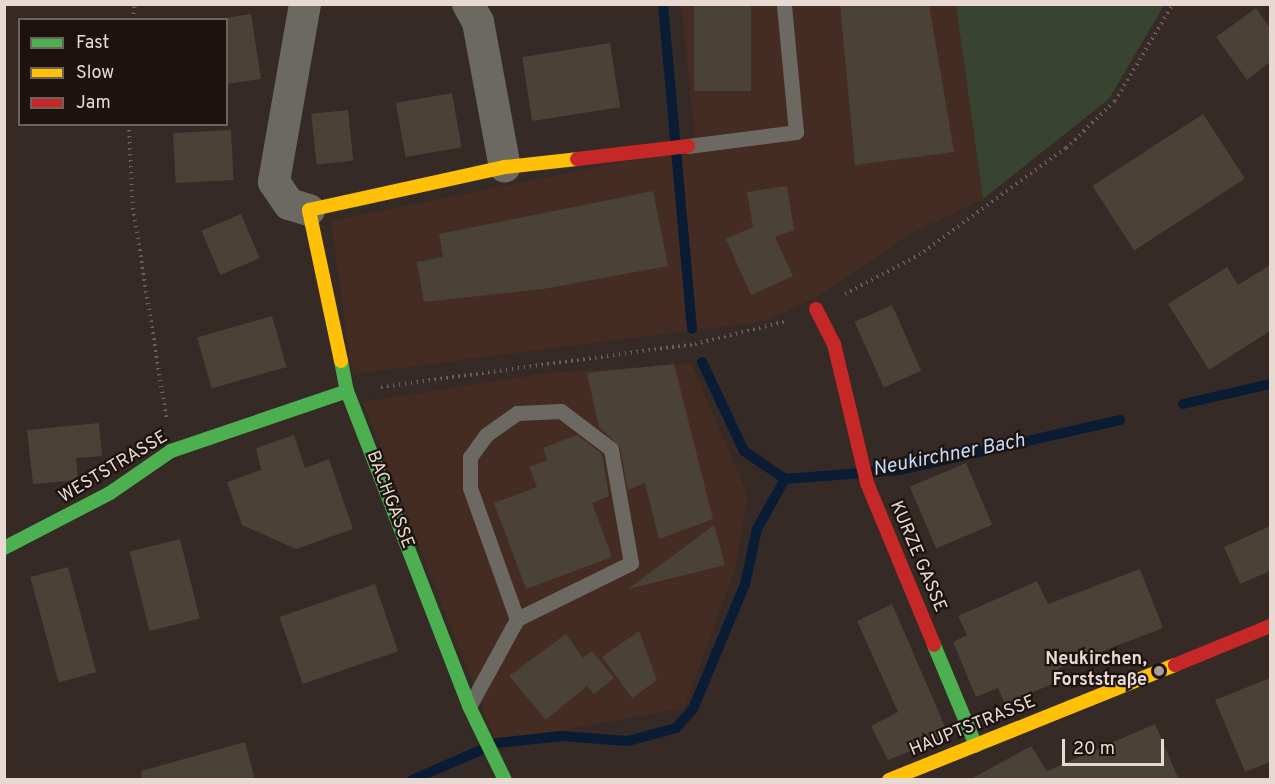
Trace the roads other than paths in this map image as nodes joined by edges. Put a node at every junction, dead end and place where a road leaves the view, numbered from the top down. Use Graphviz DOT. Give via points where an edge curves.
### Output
graph roads {
  1 [pos="305,4"];
  2 [pos="468,4"];
  3 [pos="784,4"];
  4 [pos="688,146"];
  5 [pos="506,167"];
  6 [pos="309,210"];
  7 [pos="816,309"];
  8 [pos="347,391"];
  9 [pos="4,548"];
  10 [pos="517,619"];
  11 [pos="1270,626"];
  12 [pos="469,706"];
  13 [pos="976,746"];
  14 [pos="505,780"];
  15 [pos="889,780"];
  1 -- 6 [label="street" via="274,182 289,204"];
  2 -- 5 [label="street" via="478,22"];
  3 -- 4 [label="lane" via="796,132"];
  4 -- 5 [label="street"];
  5 -- 6 [label="street"];
  6 -- 8 [label="street, BACHGASSE"];
  7 -- 13 [label="street, KURZE GASSE" via="834,344 867,483"];
  8 -- 9 [label="street, WESTSTRASSE" via="324,394 171,451 110,493"];
  8 -- 12 [label="street, BACHGASSE"];
  10 -- 10 [label="lane" via="470,488 470,457 486,435 517,413 561,411 611,449 631,563"];
  10 -- 12 [label="lane"];
  11 -- 13 [label="street, HAUPTSTRASSE"];
  12 -- 14 [label="street, BACHGASSE"];
  13 -- 15 [label="street, HAUPTSTRASSE"];
}
